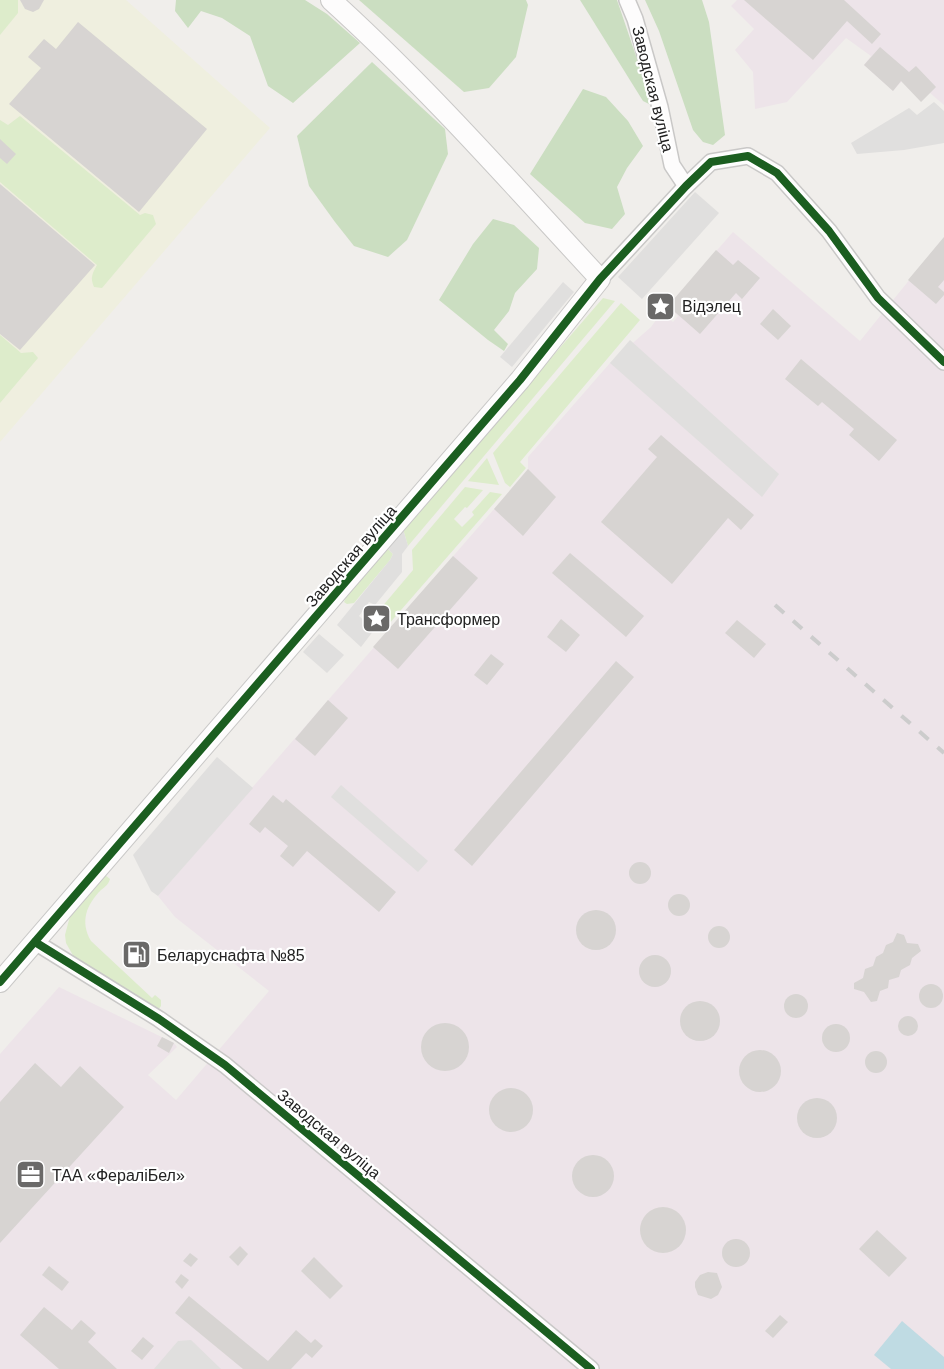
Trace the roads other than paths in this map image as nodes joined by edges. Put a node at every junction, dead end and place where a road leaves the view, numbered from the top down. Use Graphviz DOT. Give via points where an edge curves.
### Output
graph roads {
  1 [pos="331,0"];
  2 [pos="627,0"];
  3 [pos="686,186"];
  4 [pos="600,279"];
  5 [pos="944,362"];
  6 [pos="35,942"];
  7 [pos="0,982"];
  8 [pos="591,1369"];
  1 -- 4 [label="street" via="488,156"];
  2 -- 3 [label="street, Заводская вуліца" via="660,107 672,165"];
  3 -- 4 [label="street, Заводская вуліца"];
  3 -- 5 [label="street" via="711,162 748,156 777,173 829,231 878,298"];
  4 -- 6 [label="street, Заводская вуліца" via="513,389"];
  6 -- 7 [label="street, Заводская вуліца"];
  6 -- 8 [label="street, Заводская вуліца" via="225,1065"];
}
